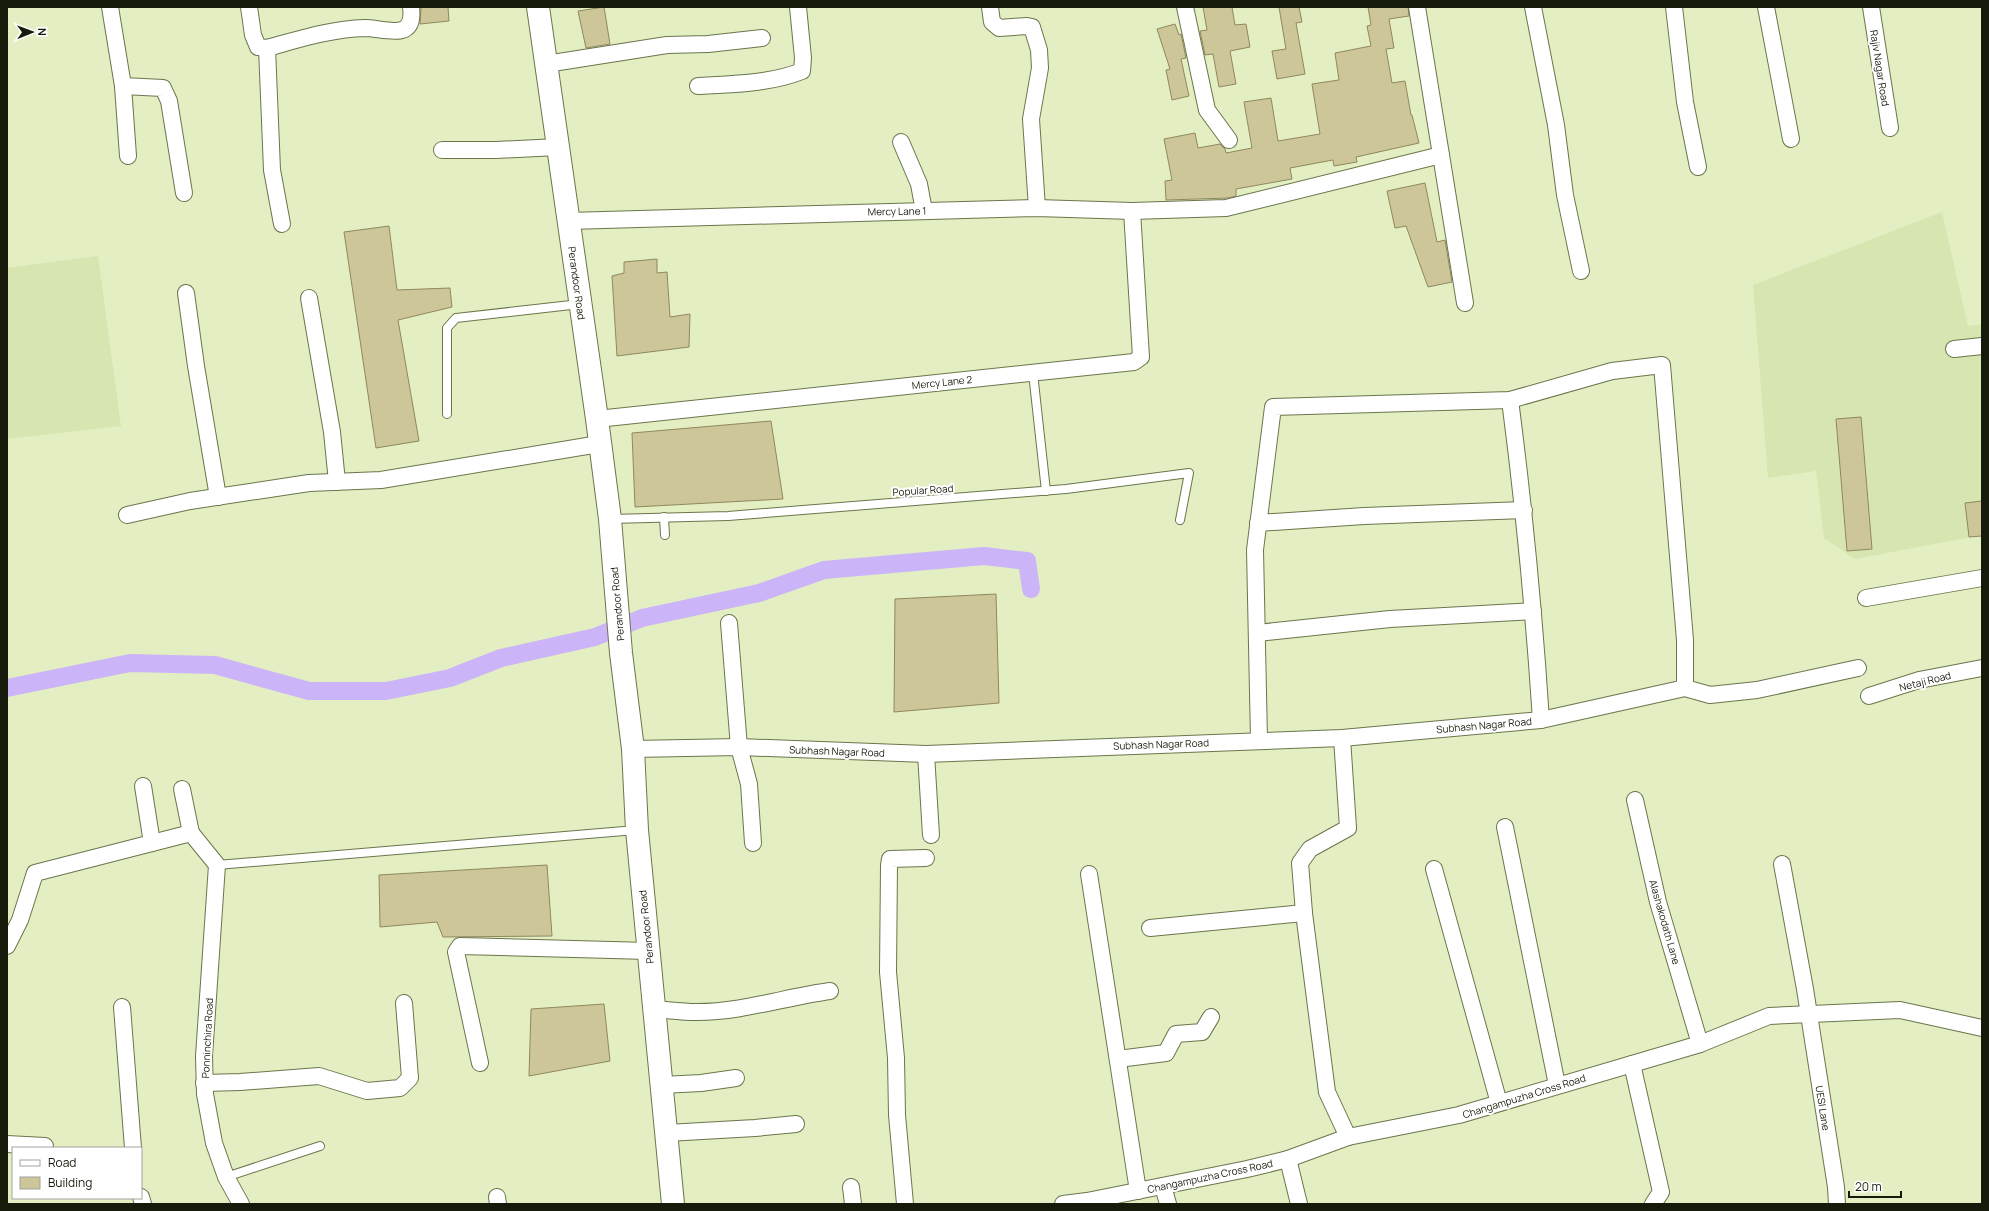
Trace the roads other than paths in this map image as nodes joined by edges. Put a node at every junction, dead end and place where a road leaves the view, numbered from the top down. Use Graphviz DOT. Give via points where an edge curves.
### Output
graph roads {
  1 [pos="110,7"];
  2 [pos="249,7"];
  3 [pos="411,7"];
  4 [pos="538,7"];
  5 [pos="798,7"];
  6 [pos="990,7"];
  7 [pos="1185,7"];
  8 [pos="1417,7"];
  9 [pos="1534,7"];
  10 [pos="1674,7"];
  11 [pos="1766,7"];
  12 [pos="1871,7"];
  13 [pos="762,38"];
  14 [pos="267,48"];
  15 [pos="546,64"];
  16 [pos="123,86"];
  17 [pos="698,86"];
  18 [pos="1890,128"];
  19 [pos="1791,139"];
  20 [pos="1229,140"];
  21 [pos="901,142"];
  22 [pos="558,147"];
  23 [pos="442,150"];
  24 [pos="1441,155"];
  25 [pos="128,156"];
  26 [pos="1698,167"];
  27 [pos="184,194"];
  28 [pos="1037,208"];
  29 [pos="924,211"];
  30 [pos="1132,211"];
  31 [pos="568,221"];
  32 [pos="282,224"];
  33 [pos="1581,271"];
  34 [pos="186,293"];
  35 [pos="309,298"];
  36 [pos="1465,303"];
  37 [pos="580,304"];
  38 [pos="1982,346"];
  39 [pos="1954,349"];
  40 [pos="1033,373"];
  41 [pos="1510,400"];
  42 [pos="447,414"];
  43 [pos="597,419"];
  44 [pos="599,444"];
  45 [pos="338,482"];
  46 [pos="1046,491"];
  47 [pos="218,497"];
  48 [pos="1524,510"];
  49 [pos="127,515"];
  50 [pos="664,518"];
  51 [pos="610,519"];
  52 [pos="1180,520"];
  53 [pos="1258,523"];
  54 [pos="665,535"];
  55 [pos="1982,578"];
  56 [pos="1866,598"];
  57 [pos="1533,611"];
  58 [pos="729,623"];
  59 [pos="1257,633"];
  60 [pos="1858,668"];
  61 [pos="1982,668"];
  62 [pos="1685,688"];
  63 [pos="1869,696"];
  64 [pos="1540,720"];
  65 [pos="1342,738"];
  66 [pos="1259,740"];
  67 [pos="739,747"];
  68 [pos="633,749"];
  69 [pos="926,754"];
  70 [pos="143,786"];
  71 [pos="182,789"];
  72 [pos="1635,800"];
  73 [pos="1505,827"];
  74 [pos="637,830"];
  75 [pos="191,834"];
  76 [pos="931,835"];
  77 [pos="152,843"];
  78 [pos="753,843"];
  79 [pos="926,858"];
  80 [pos="217,864"];
  81 [pos="1782,864"];
  82 [pos="1434,869"];
  83 [pos="1089,874"];
  84 [pos="1304,914"];
  85 [pos="1150,928"];
  86 [pos="7,946"];
  87 [pos="649,951"];
  88 [pos="830,991"];
  89 [pos="404,1003"];
  90 [pos="122,1007"];
  91 [pos="654,1009"];
  92 [pos="1808,1013"];
  93 [pos="1211,1016"];
  94 [pos="1982,1028"];
  95 [pos="1700,1044"];
  96 [pos="1118,1059"];
  97 [pos="480,1062"];
  98 [pos="1632,1064"];
  99 [pos="736,1078"];
  100 [pos="204,1083"];
  101 [pos="662,1085"];
  102 [pos="1557,1085"];
  103 [pos="1499,1103"];
  104 [pos="796,1124"];
  105 [pos="667,1133"];
  106 [pos="1348,1137"];
  107 [pos="7,1144"];
  108 [pos="45,1146"];
  109 [pos="320,1146"];
  110 [pos="133,1147"];
  111 [pos="1288,1159"];
  112 [pos="226,1177"];
  113 [pos="1163,1186"];
  114 [pos="851,1187"];
  115 [pos="1138,1191"];
  116 [pos="241,1204"];
  117 [pos="672,1204"];
  118 [pos="853,1204"];
  119 [pos="905,1204"];
  120 [pos="1064,1204"];
  121 [pos="1168,1204"];
  122 [pos="1299,1204"];
  123 [pos="1653,1204"];
  124 [pos="1837,1204"];
  1 -- 16 [label="street"];
  2 -- 14 [label="street" via="253,35 258,48"];
  3 -- 14 [label="street" via="412,17 409,26 402,31 365,28 323,32"];
  4 -- 15 [label="main road, Perandoor Road"];
  5 -- 17 [label="street" via="802,71 749,83"];
  6 -- 28 [label="street" via="992,22 999,28 1026,26 1032,27 1035,33 1040,68 1031,119"];
  7 -- 20 [label="street" via="1207,110"];
  8 -- 24 [label="street"];
  9 -- 33 [label="street" via="1556,125 1565,195"];
  10 -- 26 [label="street" via="1685,102"];
  11 -- 19 [label="street"];
  12 -- 18 [label="street, Rajiv Nagar Road"];
  13 -- 15 [label="street" via="667,46"];
  14 -- 32 [label="street" via="272,170"];
  15 -- 22 [label="main road, Perandoor Road"];
  16 -- 25 [label="street"];
  16 -- 27 [label="street" via="163,88 169,101"];
  21 -- 29 [label="street" via="919,184"];
  22 -- 23 [label="street"];
  22 -- 31 [label="main road, Perandoor Road"];
  24 -- 30 [label="street, Mercy Lane 1" via="1226,208"];
  24 -- 36 [label="street"];
  28 -- 29 [label="street, Mercy Lane 1"];
  28 -- 30 [label="street, Mercy Lane 1"];
  29 -- 31 [label="street, Mercy Lane 1"];
  30 -- 40 [label="street, Mercy Lane 2" via="1141,357 1134,362"];
  31 -- 37 [label="main road, Perandoor Road"];
  34 -- 47 [label="street"];
  35 -- 45 [label="street"];
  37 -- 42 [label="lane" via="456,318 447,328"];
  37 -- 43 [label="main road, Perandoor Road"];
  38 -- 39 [label="street"];
  40 -- 43 [label="street, Mercy Lane 2"];
  40 -- 46 [label="lane"];
  41 -- 48 [label="street"];
  41 -- 53 [label="street" via="1273,407"];
  41 -- 62 [label="street" via="1612,370 1662,365 1685,640"];
  43 -- 44 [label="main road, Perandoor Road"];
  44 -- 45 [label="street" via="381,480"];
  44 -- 51 [label="main road, Perandoor Road"];
  45 -- 47 [label="street" via="309,483"];
  46 -- 50 [label="lane, Popular Road" via="728,516"];
  46 -- 52 [label="lane, Popular Road" via="1189,473"];
  47 -- 49 [label="street"];
  48 -- 53 [label="street"];
  48 -- 57 [label="street"];
  50 -- 51 [label="lane, Popular Road"];
  50 -- 54 [label="lane"];
  51 -- 68 [label="main road, Perandoor Road" via="621,653"];
  53 -- 59 [label="street" via="1255,550"];
  55 -- 56 [label="street"];
  57 -- 59 [label="street" via="1390,619"];
  57 -- 64 [label="street"];
  58 -- 67 [label="street"];
  59 -- 66 [label="street"];
  60 -- 62 [label="street" via="1757,690 1710,695"];
  61 -- 63 [label="street, Netaji Road" via="1919,680"];
  62 -- 64 [label="street, Subhash Nagar Road"];
  64 -- 65 [label="street, Subhash Nagar Road"];
  65 -- 66 [label="street, Subhash Nagar Road"];
  65 -- 84 [label="street" via="1348,828 1310,850 1300,863"];
  66 -- 69 [label="street, Subhash Nagar Road"];
  67 -- 68 [label="street, Subhash Nagar Road"];
  67 -- 69 [label="street, Subhash Nagar Road"];
  67 -- 78 [label="street" via="749,784"];
  68 -- 74 [label="main road, Perandoor Road"];
  69 -- 76 [label="street"];
  70 -- 77 [label="street"];
  71 -- 75 [label="street"];
  72 -- 95 [label="street, Alashakodath Lane" via="1658,902"];
  73 -- 102 [label="street"];
  74 -- 80 [label="lane"];
  74 -- 87 [label="main road, Perandoor Road"];
  75 -- 77 [label="street"];
  75 -- 80 [label="street"];
  77 -- 86 [label="street" via="35,873 20,920"];
  79 -- 119 [label="street" via="890,859 888,865 888,972"];
  80 -- 100 [label="street, Ponninchira Road"];
  81 -- 92 [label="street, UESI Lane"];
  82 -- 103 [label="street"];
  83 -- 96 [label="street"];
  84 -- 85 [label="street"];
  84 -- 106 [label="street" via="1327,1092"];
  87 -- 91 [label="main road, Perandoor Road"];
  87 -- 97 [label="street" via="460,946 456,952"];
  88 -- 91 [label="street" via="778,1002 697,1012"];
  89 -- 100 [label="street" via="410,1078 400,1088 367,1091 319,1076"];
  90 -- 110 [label="street"];
  91 -- 101 [label="main road, Perandoor Road"];
  92 -- 94 [label="street, Changampuzha Cross Road" via="1900,1010"];
  92 -- 95 [label="street, Changampuzha Cross Road" via="1769,1016"];
  92 -- 124 [label="street, UESI Lane"];
  93 -- 96 [label="street" via="1202,1032 1176,1034 1166,1053"];
  95 -- 98 [label="street, Changampuzha Cross Road"];
  96 -- 115 [label="street"];
  98 -- 102 [label="street, Changampuzha Cross Road"];
  98 -- 123 [label="street" via="1661,1192"];
  99 -- 101 [label="street"];
  100 -- 112 [label="street, Ponninchira Road" via="214,1143"];
  101 -- 105 [label="main road, Perandoor Road"];
  102 -- 103 [label="street, Changampuzha Cross Road"];
  103 -- 106 [label="street, Changampuzha Cross Road" via="1459,1115"];
  104 -- 105 [label="street"];
  105 -- 117 [label="main road, Perandoor Road"];
  106 -- 111 [label="street, Changampuzha Cross Road"];
  107 -- 108 [label="street"];
  109 -- 112 [label="lane"];
  111 -- 113 [label="street, Changampuzha Cross Road"];
  111 -- 122 [label="street"];
  112 -- 116 [label="street, Ponninchira Road"];
  113 -- 115 [label="street, Changampuzha Cross Road"];
  113 -- 121 [label="street"];
  114 -- 118 [label="street"];
  115 -- 120 [label="street, Changampuzha Cross Road"];
}
